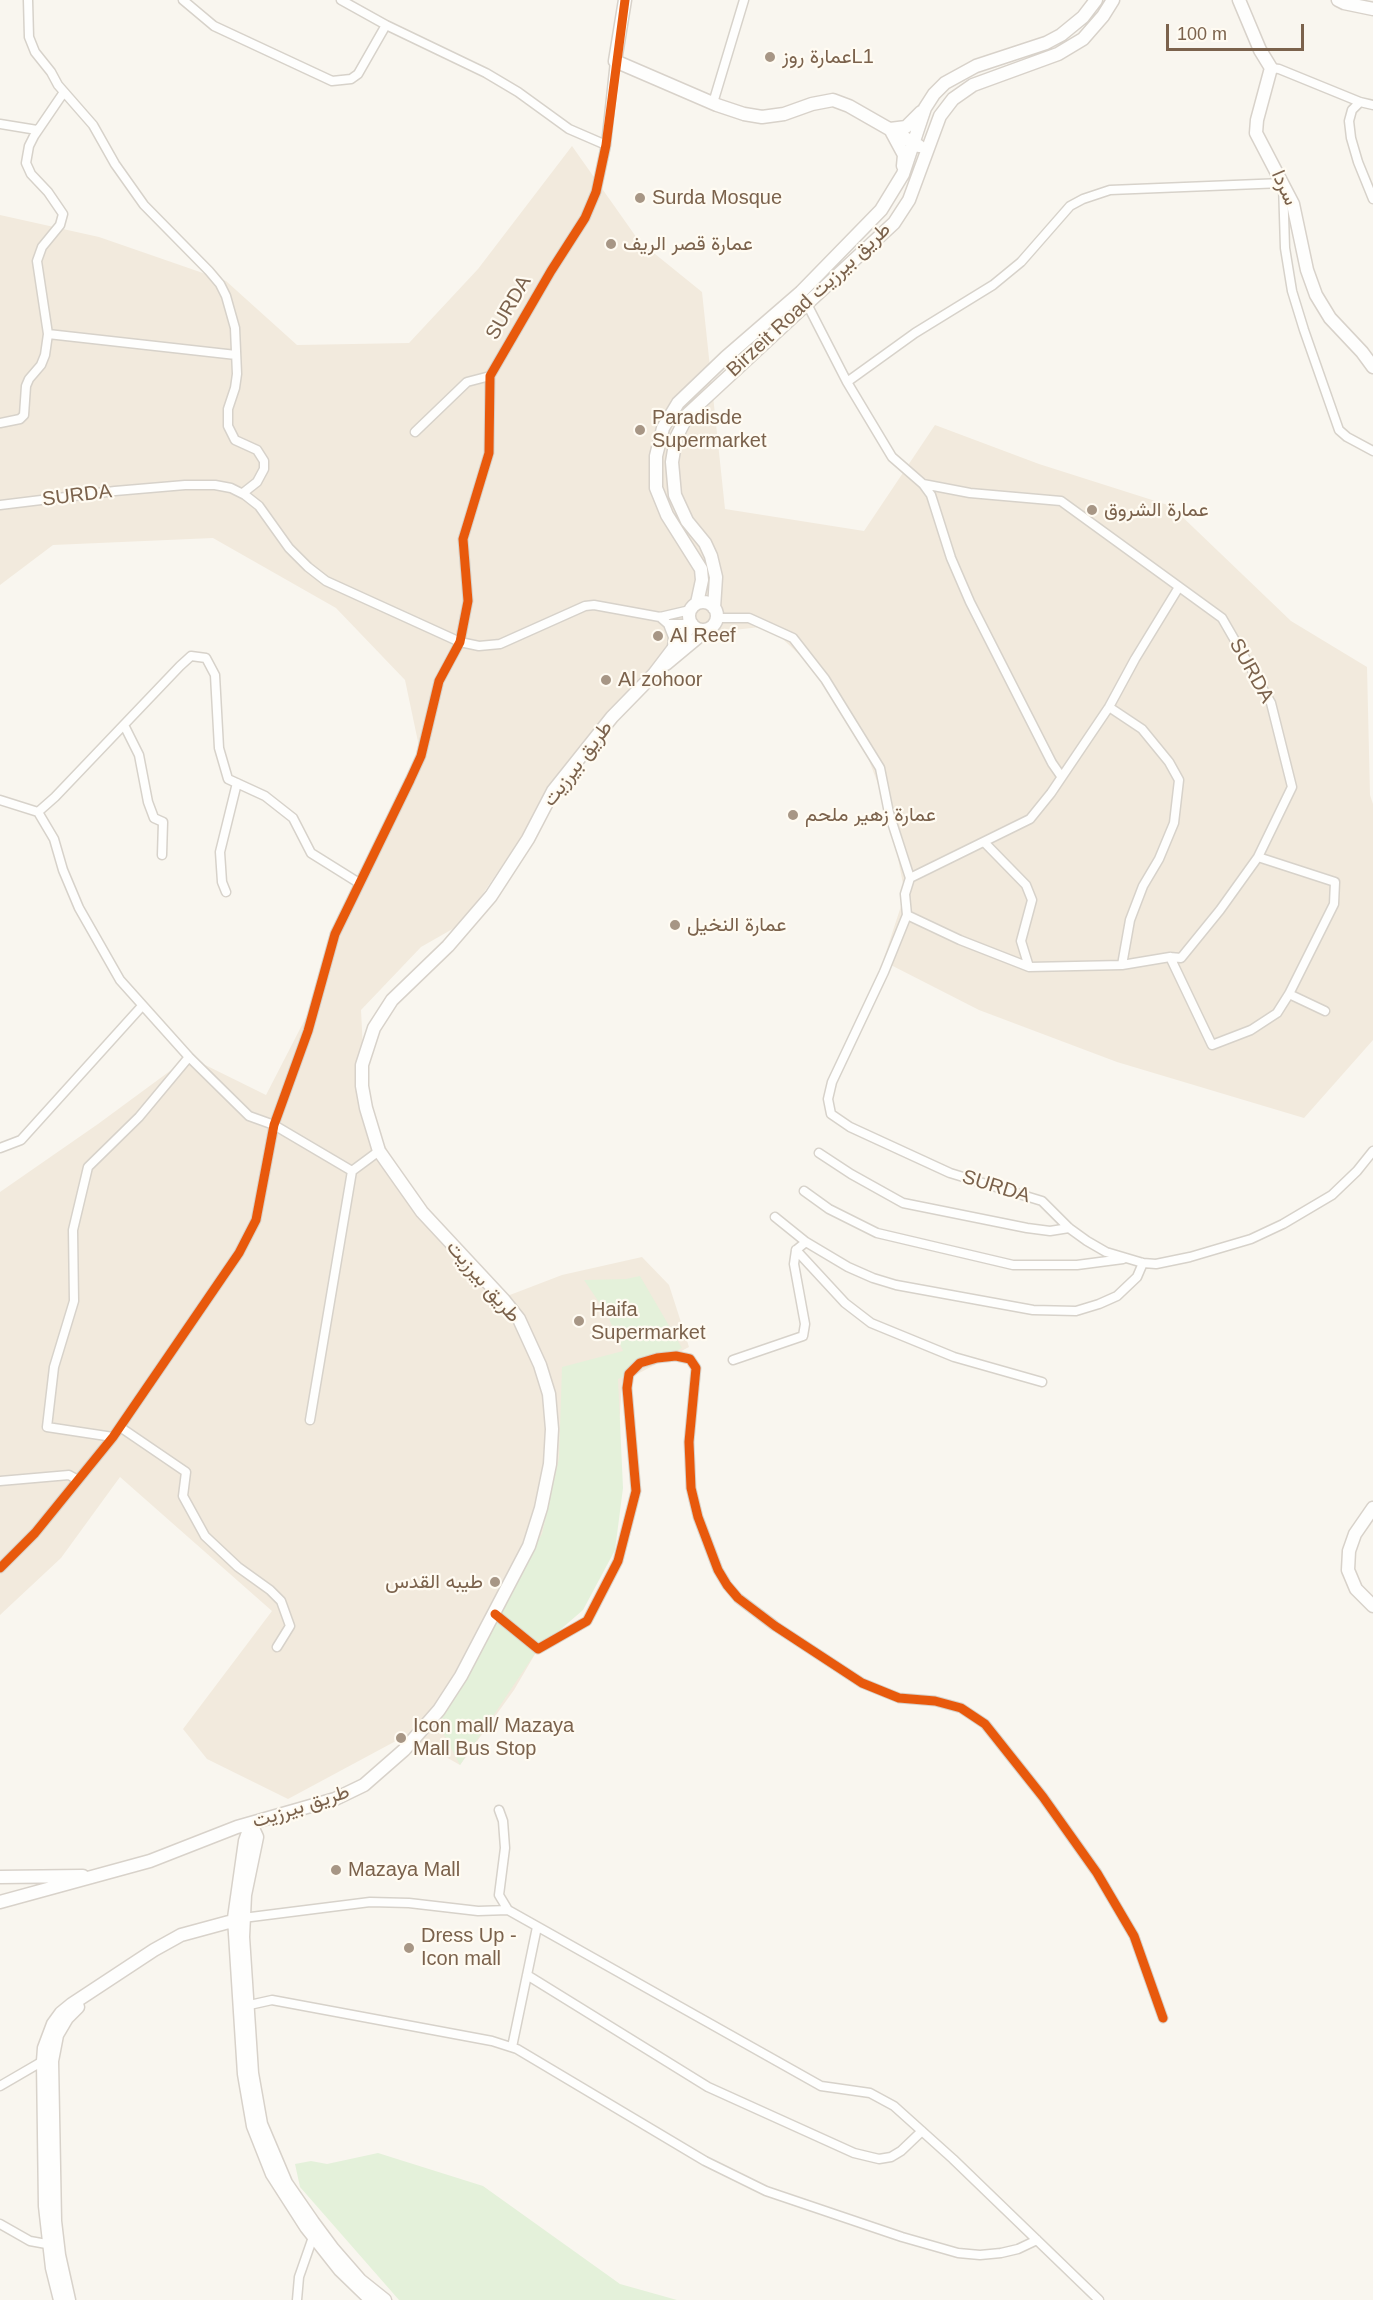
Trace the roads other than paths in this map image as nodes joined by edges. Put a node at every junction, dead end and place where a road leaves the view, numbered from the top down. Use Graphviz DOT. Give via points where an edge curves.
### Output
graph roads {
  1 [pos="28,0"];
  2 [pos="183,0"];
  3 [pos="341,0"];
  4 [pos="625,0"];
  5 [pos="744,0"];
  6 [pos="1096,0"];
  7 [pos="1113,0"];
  8 [pos="1239,0"];
  9 [pos="1338,0"];
  10 [pos="1373,9"];
  11 [pos="386,25"];
  12 [pos="615,61"];
  13 [pos="1271,68"];
  14 [pos="64,92"];
  15 [pos="1359,102"];
  16 [pos="713,103"];
  17 [pos="1373,105"];
  18 [pos="925,108"];
  19 [pos="0,124"];
  20 [pos="890,129"];
  21 [pos="37,130"];
  22 [pos="913,142"];
  23 [pos="606,145"];
  24 [pos="928,150"];
  25 [pos="903,174"];
  26 [pos="1283,183"];
  27 [pos="1373,199"];
  28 [pos="801,292"];
  29 [pos="807,304"];
  30 [pos="48,334"];
  31 [pos="236,355"];
  32 [pos="1373,367"];
  33 [pos="490,376"];
  34 [pos="847,382"];
  35 [pos="0,423"];
  36 [pos="415,432"];
  37 [pos="1373,451"];
  38 [pos="923,484"];
  39 [pos="243,494"];
  40 [pos="0,505"];
  41 [pos="1179,587"];
  42 [pos="694,606"];
  43 [pos="660,616"];
  44 [pos="713,618"];
  45 [pos="668,624"];
  46 [pos="692,624"];
  47 [pos="460,642"];
  48 [pos="672,648"];
  49 [pos="654,674"];
  50 [pos="1109,707"];
  51 [pos="124,725"];
  52 [pos="1061,776"];
  53 [pos="237,783"];
  54 [pos="0,800"];
  55 [pos="38,812"];
  56 [pos="984,842"];
  57 [pos="162,855"];
  58 [pos="1258,857"];
  59 [pos="910,878"];
  60 [pos="359,883"];
  61 [pos="226,892"];
  62 [pos="907,915"];
  63 [pos="1170,957"];
  64 [pos="1122,965"];
  65 [pos="1029,967"];
  66 [pos="1289,994"];
  67 [pos="142,1006"];
  68 [pos="1325,1011"];
  69 [pos="189,1057"];
  70 [pos="274,1125"];
  71 [pos="0,1148"];
  72 [pos="380,1151"];
  73 [pos="1373,1151"];
  74 [pos="819,1153"];
  75 [pos="352,1171"];
  76 [pos="804,1191"];
  77 [pos="775,1217"];
  78 [pos="1070,1228"];
  79 [pos="806,1242"];
  80 [pos="796,1250"];
  81 [pos="1127,1259"];
  82 [pos="1143,1263"];
  83 [pos="733,1360"];
  84 [pos="1042,1382"];
  85 [pos="310,1420"];
  86 [pos="120,1427"];
  87 [pos="114,1437"];
  88 [pos="78,1480"];
  89 [pos="0,1481"];
  90 [pos="1373,1508"];
  91 [pos="0,1568"];
  92 [pos="1373,1606"];
  93 [pos="495,1614"];
  94 [pos="277,1647"];
  95 [pos="499,1810"];
  96 [pos="250,1824"];
  97 [pos="0,1876"];
  98 [pos="99,1876"];
  99 [pos="0,1902"];
  100 [pos="508,1910"];
  101 [pos="238,1919"];
  102 [pos="537,1927"];
  103 [pos="527,1975"];
  104 [pos="98,1987"];
  105 [pos="244,2006"];
  106 [pos="1163,2018"];
  107 [pos="512,2048"];
  108 [pos="43,2061"];
  109 [pos="0,2086"];
  110 [pos="922,2131"];
  111 [pos="0,2224"];
  112 [pos="313,2237"];
  113 [pos="1037,2240"];
  114 [pos="53,2245"];
  115 [pos="60,2300"];
  116 [pos="69,2300"];
  117 [pos="297,2300"];
  118 [pos="371,2300"];
  119 [pos="385,2300"];
  120 [pos="1099,2300"];
  1 -- 14 [label="street" via="31,45"];
  2 -- 11 [label="street" via="214,26 332,81 351,79 358,74"];
  3 -- 11 [label="street"];
  4 -- 12 [label="main road, SURDA"];
  5 -- 16 [label="street"];
  6 -- 18 [label="main road, Birzeit Road طريق بيرزيت" via="1061,35 956,75 934,94"];
  7 -- 24 [label="main road, Birzeit Road طريق بيرزيت" via="1083,39 1058,54 972,85 954,99 940,117"];
  8 -- 13 [label="main road"];
  9 -- 10 [label="main road"];
  11 -- 23 [label="street" via="486,73 569,129"];
  12 -- 16 [label="main road"];
  12 -- 23 [label="street, SURDA"];
  13 -- 15 [label="street"];
  13 -- 26 [label="main road, سردا" via="1256,133"];
  14 -- 21 [label="street"];
  14 -- 31 [label="street" via="93,125 144,205 220,284 232,316"];
  15 -- 17 [label="street"];
  15 -- 27 [label="street" via="1352,110 1350,129"];
  16 -- 20 [label="main road" via="762,117 833,100"];
  18 -- 20 [label="main road" via="906,126"];
  18 -- 22 [label="main road, Birzeit Road طريق بيرزيت"];
  19 -- 21 [label="street"];
  20 -- 22 [label="main road"];
  20 -- 25 [label="main road" via="904,155"];
  21 -- 30 [label="street" via="29,146 28,169 63,214 37,261"];
  22 -- 24 [label="main road"];
  22 -- 25 [label="main road, Birzeit Road طريق بيرزيت"];
  23 -- 33 [label="street, SURDA" via="596,192 585,218"];
  24 -- 29 [label="main road, Birzeit Road طريق بيرزيت" via="909,200 894,223"];
  25 -- 28 [label="main road, Birzeit Road طريق بيرزيت" via="881,210"];
  26 -- 32 [label="main road, سردا" via="1293,204 1316,295 1330,318"];
  26 -- 34 [label="street" via="1110,190 1083,199 1070,206 1021,262 993,285 900,343"];
  26 -- 37 [label="street" via="1285,248 1304,330 1339,430"];
  28 -- 29 [label="main road"];
  28 -- 42 [label="main road, Birzeit Road طريق بيرزيت" via="678,403 663,428 656,456 656,488 667,515 701,569 702,580"];
  29 -- 34 [label="street, SURDA"];
  29 -- 44 [label="main road, Birzeit Road طريق بيرزيت" via="688,414 676,438 672,462 675,495 711,556 716,577"];
  30 -- 31 [label="street"];
  30 -- 35 [label="street" via="41,365 26,386 24,416"];
  31 -- 39 [label="street" via="236,388 228,409 228,426 235,440 257,450 264,461 257,482"];
  33 -- 36 [label="street" via="467,382"];
  33 -- 47 [label="street, SURDA" via="489,453 463,539 468,601"];
  34 -- 38 [label="street, SURDA" via="892,457"];
  38 -- 41 [label="street, SURDA" via="969,493 1061,501"];
  38 -- 52 [label="street" via="931,495 970,602"];
  39 -- 40 [label="street, SURDA" via="215,485 185,485"];
  39 -- 47 [label="street, SURDA" via="269,517 289,548 326,581"];
  41 -- 50 [label="street"];
  41 -- 58 [label="street, SURDA" via="1222,618 1271,703 1292,788"];
  42 -- 43 [label="street, SURDA"];
  42 -- 44 [label="main road" via="703,602"];
  42 -- 46 [label="main road, Birzeit Road طريق بيرزيت" via="689,618"];
  43 -- 45 [label="street"];
  43 -- 47 [label="street, SURDA" via="585,606 500,644 479,646"];
  44 -- 46 [label="main road" via="699,629"];
  44 -- 49 [label="main road"];
  44 -- 59 [label="street, SURDA" via="748,618 793,638 825,679 880,768"];
  45 -- 46 [label="street"];
  45 -- 48 [label="street"];
  46 -- 48 [label="main road"];
  47 -- 60 [label="street" via="440,681 421,756"];
  48 -- 49 [label="main road"];
  49 -- 72 [label="main road, طريق بيرزيت" via="612,717 553,791 491,896 448,946 392,1000 374,1028 362,1065 362,1086"];
  50 -- 52 [label="street"];
  50 -- 64 [label="street" via="1142,729 1179,780 1174,823 1130,920"];
  51 -- 53 [label="street" via="192,656 206,658 215,675 219,748 228,779"];
  51 -- 55 [label="street"];
  51 -- 57 [label="street" via="140,755 154,818 163,822"];
  52 -- 56 [label="street" via="1030,819"];
  53 -- 60 [label="street" via="266,796 293,818 312,853"];
  53 -- 61 [label="street" via="220,852"];
  54 -- 55 [label="street"];
  55 -- 67 [label="street" via="54,839 79,908 120,980"];
  56 -- 59 [label="street"];
  56 -- 65 [label="street" via="1026,885 1032,900 1021,942"];
  58 -- 63 [label="street, SURDA" via="1181,958"];
  58 -- 66 [label="street" via="1335,882 1334,904"];
  59 -- 62 [label="street, SURDA" via="905,894"];
  60 -- 70 [label="street" via="335,934 308,1031"];
  62 -- 65 [label="street, SURDA"];
  62 -- 78 [label="street, SURDA" via="832,1082 828,1099 831,1114 850,1128 950,1173 1042,1201"];
  63 -- 64 [label="street, SURDA"];
  63 -- 66 [label="street" via="1212,1045 1251,1030 1277,1013"];
  64 -- 65 [label="street, SURDA"];
  66 -- 68 [label="street"];
  67 -- 69 [label="street"];
  67 -- 71 [label="street" via="21,1140"];
  69 -- 70 [label="street" via="249,1116"];
  69 -- 87 [label="street" via="138,1117 88,1167 73,1230 75,1301 54,1367 46,1427"];
  70 -- 75 [label="street"];
  70 -- 86 [label="street" via="252,1228"];
  72 -- 75 [label="street"];
  72 -- 93 [label="main road, طريق بيرزيت" via="422,1212 519,1319 549,1394 550,1464 541,1508 529,1546"];
  73 -- 82 [label="street, SURDA" via="1332,1194 1283,1224 1251,1239 1190,1257"];
  74 -- 78 [label="street" via="903,1203 1027,1228"];
  75 -- 85 [label="street"];
  76 -- 81 [label="street" via="829,1209 877,1233 1013,1265 1077,1265"];
  77 -- 79 [label="street"];
  78 -- 81 [label="street, SURDA" via="1106,1252"];
  79 -- 80 [label="street"];
  79 -- 82 [label="street" via="848,1267 889,1283 1033,1310 1076,1311 1099,1304 1117,1296 1137,1277"];
  80 -- 83 [label="street" via="794,1264 805,1324 803,1336"];
  80 -- 84 [label="street" via="845,1303 871,1323 954,1357"];
  81 -- 82 [label="street, SURDA"];
  86 -- 87 [label="street"];
  86 -- 94 [label="street" via="186,1472 183,1496 205,1536 281,1601 290,1626"];
  87 -- 88 [label="street"];
  88 -- 89 [label="street" via="69,1475"];
  88 -- 91 [label="street"];
  90 -- 92 [label="main road" via="1355,1534 1348,1570 1356,1588"];
  93 -- 96 [label="main road, طريق بيرزيت" via="439,1710 384,1768 364,1785 335,1799"];
  93 -- 106 [label="street" via="538,1649 587,1621 618,1561 636,1491 629,1374 640,1363 657,1358 690,1359 696,1368 689,1442 691,1488 698,1517 727,1586 775,1626 862,1683 898,1698 961,1708 985,1724 1097,1873 1134,1936"];
  95 -- 100 [label="street" via="504,1833 499,1895"];
  96 -- 98 [label="main road, طريق بيرزيت"];
  96 -- 101 [label="main road"];
  97 -- 98 [label="main road"];
  98 -- 99 [label="main road, طريق بيرزيت"];
  100 -- 101 [label="street" via="370,1902"];
  100 -- 102 [label="street"];
  101 -- 104 [label="main road" via="181,1935"];
  101 -- 105 [label="main road"];
  102 -- 103 [label="street"];
  102 -- 110 [label="street" via="821,2086 870,2093 883,2099"];
  103 -- 107 [label="street"];
  103 -- 110 [label="street" via="708,2087 855,2152 891,2157"];
  104 -- 108 [label="main road" via="61,2013 48,2036"];
  104 -- 114 [label="main road" via="68,2018 54,2048"];
  105 -- 107 [label="street" via="272,2000"];
  105 -- 112 [label="main road" via="244,2074 253,2126 279,2187"];
  105 -- 119 [label="main road" via="257,2106 273,2157 286,2183 333,2249 360,2280"];
  107 -- 113 [label="street" via="705,2161 766,2191 958,2253 1000,2253"];
  108 -- 109 [label="street"];
  108 -- 114 [label="main road" via="45,2206"];
  110 -- 113 [label="street"];
  111 -- 114 [label="street" via="30,2241"];
  112 -- 117 [label="street" via="299,2277"];
  112 -- 118 [label="main road"];
  113 -- 120 [label="street"];
  114 -- 115 [label="main road"];
  114 -- 116 [label="main road"];
}
